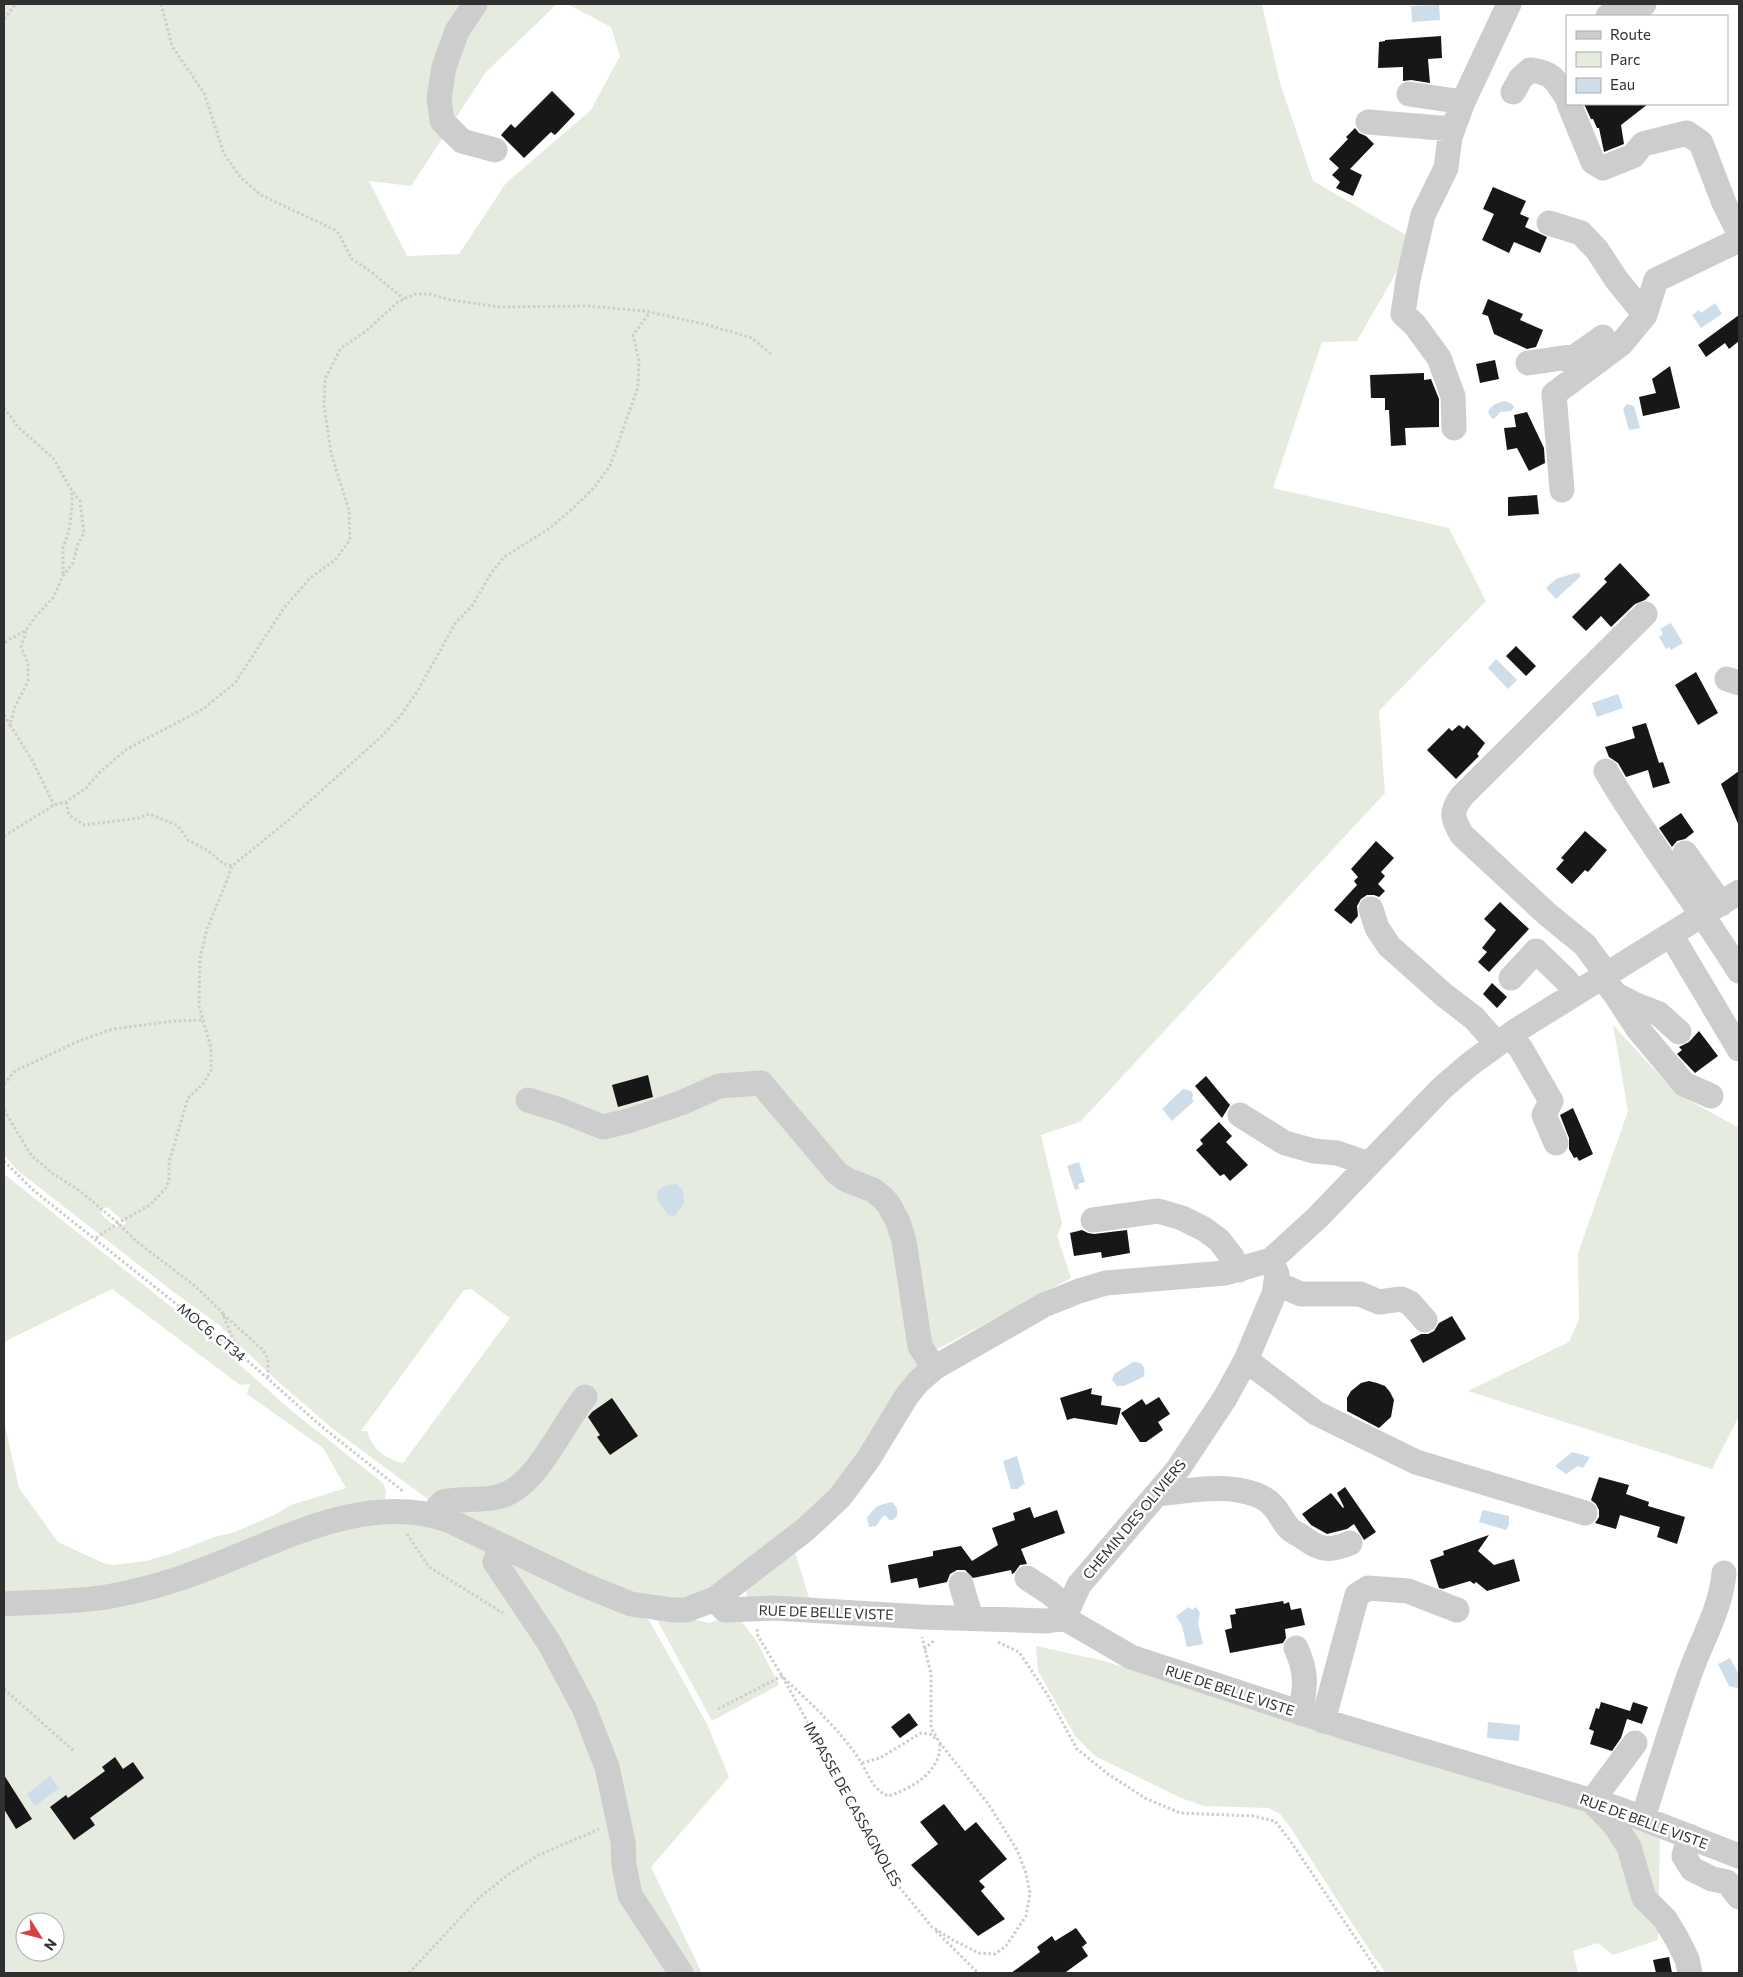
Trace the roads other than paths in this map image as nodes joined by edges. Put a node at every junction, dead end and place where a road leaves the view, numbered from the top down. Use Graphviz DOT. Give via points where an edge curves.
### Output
graph roads {
  1 [pos="475,4"];
  2 [pos="1509,4"];
  3 [pos="1644,4"];
  4 [pos="1611,15"];
  5 [pos="1513,92"];
  6 [pos="1409,94"];
  7 [pos="1566,96"];
  8 [pos="1463,102"];
  9 [pos="1569,105"];
  10 [pos="1368,122"];
  11 [pos="1453,129"];
  12 [pos="495,150"];
  13 [pos="1549,223"];
  14 [pos="1739,233"];
  15 [pos="1739,240"];
  16 [pos="1645,316"];
  17 [pos="1528,363"];
  18 [pos="1454,428"];
  19 [pos="1562,490"];
  20 [pos="1646,614"];
  21 [pos="1606,771"];
  22 [pos="1685,853"];
  23 [pos="1721,904"];
  24 [pos="1371,909"];
  25 [pos="1671,935"];
  26 [pos="1739,971"];
  27 [pos="1510,978"];
  28 [pos="1609,985"];
  29 [pos="1576,993"];
  30 [pos="1679,1032"];
  31 [pos="1504,1040"];
  32 [pos="1739,1049"];
  33 [pos="1711,1096"];
  34 [pos="528,1100"];
  35 [pos="1240,1115"];
  36 [pos="1556,1143"];
  37 [pos="1369,1164"];
  38 [pos="1093,1220"];
  39 [pos="1239,1270"];
  40 [pos="1274,1272"];
  41 [pos="1425,1320"];
  42 [pos="1246,1360"];
  43 [pos="934,1368"];
  44 [pos="585,1397"];
  45 [pos="1199,1438"];
  46 [pos="1218,1488"];
  47 [pos="1157,1494"];
  48 [pos="1585,1513"];
  49 [pos="435,1516"];
  50 [pos="1350,1543"];
  51 [pos="502,1546"];
  52 [pos="1724,1573"];
  53 [pos="1027,1578"];
  54 [pos="961,1584"];
  55 [pos="715,1599"];
  56 [pos="4,1604"];
  57 [pos="1457,1610"];
  58 [pos="1066,1613"];
  59 [pos="971,1618"];
  60 [pos="1296,1648"];
  61 [pos="1311,1717"];
  62 [pos="1635,1743"];
  63 [pos="1592,1801"];
  64 [pos="1643,1818"];
  65 [pos="1689,1836"];
  66 [pos="1739,1856"];
  67 [pos="1739,1897"];
  68 [pos="680,1973"];
  69 [pos="1690,1973"];
  1 -- 12 [label="street" via="457,31 444,67 439,98 442,121 462,141"];
  2 -- 8 [label="street"];
  3 -- 4 [label="street"];
  5 -- 7 [label="street" via="1530,70 1543,71 1554,78"];
  6 -- 8 [label="street"];
  8 -- 11 [label="street"];
  9 -- 14 [label="street" via="1592,162 1603,168 1633,156 1644,144 1687,133 1701,142"];
  10 -- 11 [label="street"];
  11 -- 18 [label="street" via="1446,168 1422,215 1403,314 1439,358 1453,396"];
  13 -- 16 [label="street" via="1581,233 1598,250"];
  15 -- 16 [label="street" via="1656,280"];
  16 -- 17 [label="street" via="1609,332 1576,356"];
  16 -- 19 [label="street" via="1621,344 1554,394"];
  20 -- 28 [label="street" via="1454,807 1454,821 1462,835 1585,945"];
  21 -- 23 [label="street" via="1621,798"];
  22 -- 23 [label="street"];
  23 -- 25 [label="street"];
  23 -- 26 [label="street" via="1714,930"];
  24 -- 31 [label="street" via="1377,928 1389,946 1444,995"];
  25 -- 28 [label="street"];
  25 -- 32 [label="street"];
  27 -- 29 [label="street" via="1536,951"];
  28 -- 29 [label="street"];
  28 -- 30 [label="street" via="1636,1005 1659,1014"];
  28 -- 33 [label="street" via="1638,1029 1684,1084"];
  29 -- 31 [label="street"];
  31 -- 36 [label="street" via="1521,1049 1551,1101 1544,1115"];
  31 -- 37 [label="street" via="1442,1088"];
  34 -- 43 [label="street" via="603,1127 681,1103 719,1086 761,1084 837,1173 873,1190 889,1205 904,1241 920,1346"];
  35 -- 37 [label="street" via="1285,1143 1337,1153"];
  37 -- 40 [label="street" via="1296,1239"];
  38 -- 39 [label="street" via="1158,1211 1182,1218 1219,1240"];
  39 -- 40 [label="street"];
  39 -- 43 [label="street" via="1106,1283 1080,1291 1044,1305"];
  40 -- 41 [label="street" via="1301,1294 1360,1294 1379,1302 1401,1299 1410,1303"];
  40 -- 42 [label="street, CHEMIN DES OLIVIERS"];
  42 -- 45 [label="street, CHEMIN DES OLIVIERS"];
  42 -- 48 [label="street" via="1316,1413 1416,1462"];
  43 -- 55 [label="street" via="906,1397 869,1458 834,1502 788,1544"];
  44 -- 49 [label="street" via="521,1485 502,1496 443,1502"];
  45 -- 46 [label="street" via="1193,1463 1202,1478"];
  45 -- 47 [label="street, CHEMIN DES OLIVIERS"];
  46 -- 47 [label="street"];
  46 -- 50 [label="street" via="1257,1495 1277,1508 1289,1528 1324,1549 1337,1549"];
  47 -- 58 [label="street, CHEMIN DES OLIVIERS" via="1078,1585"];
  49 -- 51 [label="street"];
  49 -- 56 [label="street" via="406,1511 341,1519 312,1526 163,1584 106,1597"];
  51 -- 55 [label="street" via="631,1604 686,1610"];
  51 -- 68 [label="street" via="495,1562 550,1644 584,1708 607,1767 630,1895"];
  52 -- 64 [label="street" via="1714,1614 1684,1690"];
  53 -- 58 [label="street" via="1050,1593"];
  54 -- 59 [label="street"];
  55 -- 59 [label="street, RUE DE BELLE VISTE" via="725,1610 795,1609"];
  57 -- 61 [label="street" via="1408,1591 1368,1588 1357,1595"];
  58 -- 59 [label="street, RUE DE BELLE VISTE" via="1047,1621"];
  58 -- 61 [label="street, RUE DE BELLE VISTE" via="1131,1657"];
  60 -- 61 [label="street" via="1304,1665"];
  61 -- 63 [label="street, RUE DE BELLE VISTE"];
  62 -- 63 [label="street"];
  63 -- 64 [label="street, RUE DE BELLE VISTE"];
  63 -- 69 [label="street" via="1615,1825 1629,1847 1644,1898 1673,1932 1687,1959"];
  64 -- 65 [label="street, RUE DE BELLE VISTE"];
  65 -- 66 [label="street, RUE DE BELLE VISTE"];
  65 -- 67 [label="street" via="1684,1856 1692,1869 1727,1882"];
}
